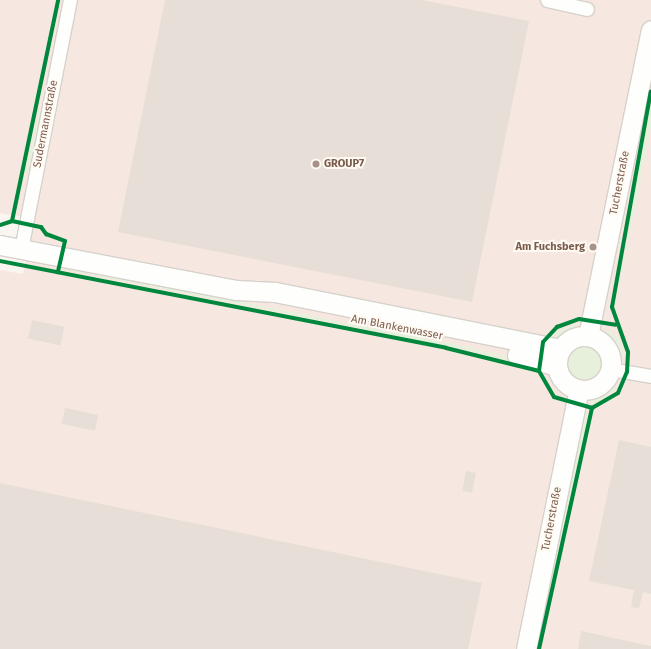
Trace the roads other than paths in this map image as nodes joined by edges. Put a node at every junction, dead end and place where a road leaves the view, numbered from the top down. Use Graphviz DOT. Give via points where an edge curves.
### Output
graph roads {
  1 [pos="70,0"];
  2 [pos="547,0"];
  3 [pos="587,9"];
  4 [pos="651,30"];
  5 [pos="0,245"];
  6 [pos="21,249"];
  7 [pos="588,336"];
  8 [pos="558,358"];
  9 [pos="610,369"];
  10 [pos="651,376"];
  11 [pos="579,390"];
  12 [pos="526,649"];
  1 -- 6 [label="street, Sudermannstraße"];
  2 -- 3 [label="street"];
  4 -- 7 [label="main road, Tucherstraße"];
  5 -- 6 [label="main road, Am Blankenwasser"];
  6 -- 8 [label="main road, Am Blankenwasser" via="237,290 275,292"];
  7 -- 8 [label="main road" via="572,338"];
  7 -- 9 [label="main road" via="609,351"];
  8 -- 11 [label="main road" via="563,381"];
  9 -- 10 [label="street"];
  9 -- 11 [label="main road" via="599,385"];
  11 -- 12 [label="main road, Tucherstraße"];
}
